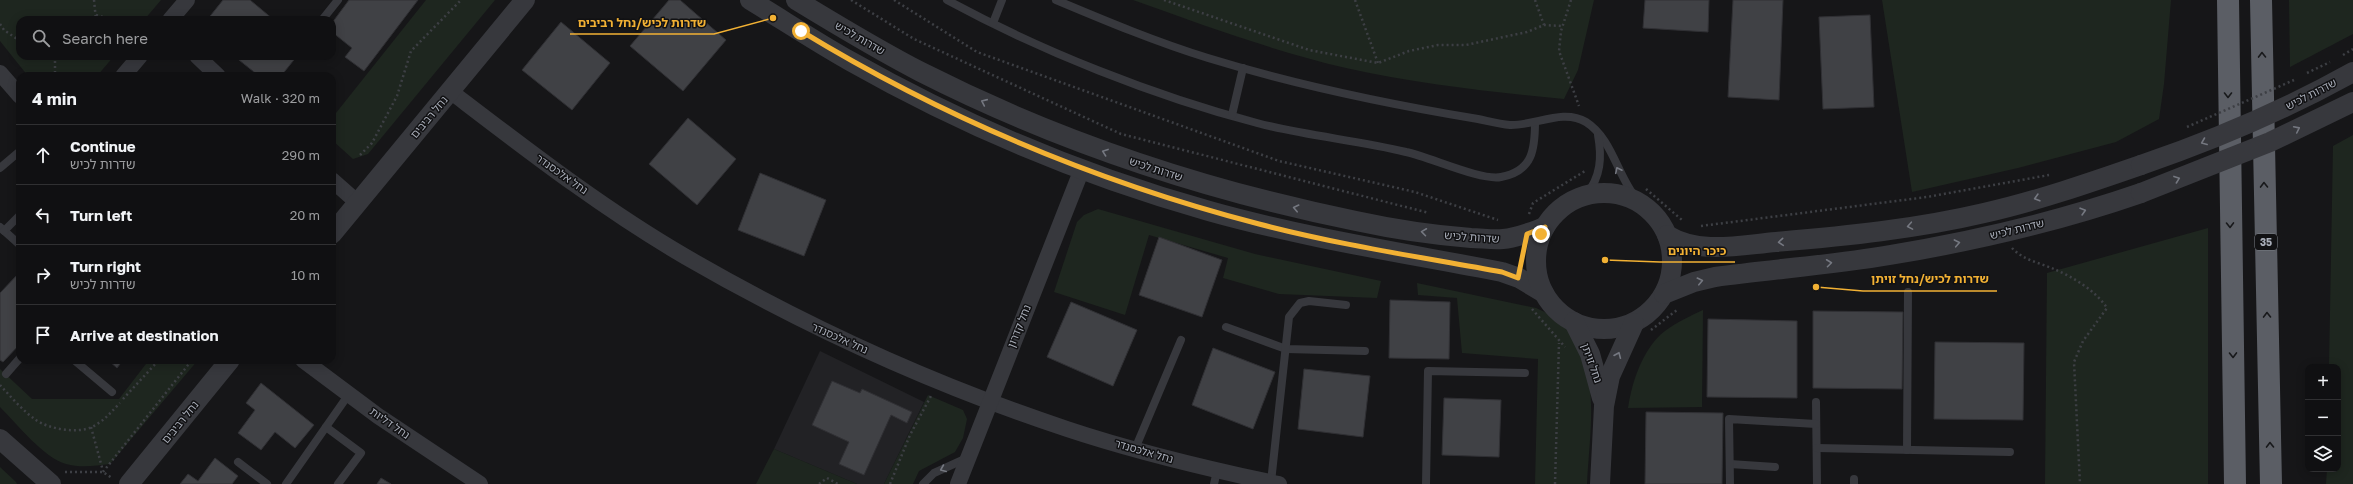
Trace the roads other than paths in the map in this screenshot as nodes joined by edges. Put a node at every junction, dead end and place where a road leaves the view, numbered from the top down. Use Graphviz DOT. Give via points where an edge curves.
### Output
graph roads {
  1 [pos="187,0"];
  2 [pos="338,0"];
  3 [pos="525,0"];
  4 [pos="750,0"];
  5 [pos="796,0"];
  6 [pos="947,0"];
  7 [pos="1002,0"];
  8 [pos="1056,0"];
  9 [pos="2228,0"];
  10 [pos="2261,0"];
  11 [pos="173,16"];
  12 [pos="325,16"];
  13 [pos="993,23"];
  14 [pos="137,60"];
  15 [pos="201,60"];
  16 [pos="1243,68"];
  17 [pos="0,72"];
  18 [pos="126,72"];
  19 [pos="214,72"];
  20 [pos="2353,72"];
  21 [pos="16,91"];
  22 [pos="450,91"];
  23 [pos="2353,102"];
  24 [pos="1232,115"];
  25 [pos="1535,122"];
  26 [pos="1598,132"];
  27 [pos="16,154"];
  28 [pos="0,168"];
  29 [pos="1082,169"];
  30 [pos="336,184"];
  31 [pos="1586,195"];
  32 [pos="1639,202"];
  33 [pos="358,203"];
  34 [pos="16,217"];
  35 [pos="2,229"];
  36 [pos="336,229"];
  37 [pos="1536,231"];
  38 [pos="1667,235"];
  39 [pos="16,241"];
  40 [pos="1908,292"];
  41 [pos="1664,294"];
  42 [pos="1537,300"];
  43 [pos="1346,306"];
  44 [pos="1574,322"];
  45 [pos="1226,327"];
  46 [pos="1641,328"];
  47 [pos="1181,340"];
  48 [pos="1286,349"];
  49 [pos="1365,351"];
  50 [pos="16,363"];
  51 [pos="79,364"];
  52 [pos="226,364"];
  53 [pos="308,364"];
  54 [pos="1525,373"];
  55 [pos="6,374"];
  56 [pos="112,392"];
  57 [pos="349,394"];
  58 [pos="989,401"];
  59 [pos="1816,402"];
  60 [pos="1604,406"];
  61 [pos="1816,424"];
  62 [pos="326,426"];
  63 [pos="0,438"];
  64 [pos="1817,448"];
  65 [pos="1135,449"];
  66 [pos="1907,450"];
  67 [pos="2010,452"];
  68 [pos="968,458"];
  69 [pos="238,462"];
  70 [pos="1730,464"];
  71 [pos="1775,467"];
  72 [pos="55,478"];
  73 [pos="1215,478"];
  74 [pos="122,482"];
  75 [pos="1275,483"];
  76 [pos="267,484"];
  77 [pos="286,484"];
  78 [pos="338,484"];
  79 [pos="480,484"];
  80 [pos="923,484"];
  81 [pos="958,484"];
  82 [pos="1426,484"];
  83 [pos="1600,484"];
  84 [pos="1730,484"];
  85 [pos="1817,484"];
  86 [pos="2235,484"];
  87 [pos="2271,484"];
  1 -- 11 [label="street"];
  2 -- 12 [label="lane"];
  3 -- 22 [label="street, נחל רביבים"];
  4 -- 29 [label="street" via="850,61 914,95 992,132"];
  37 -- 5 [label="street, שדרות לכיש, one-way" via="1501,240 1455,237 1379,226 1267,201 1157,170 1063,136 944,84 861,40"];
  6 -- 13 [label="lane"];
  7 -- 13 [label="lane"];
  8 -- 16 [label="lane" via="1138,34"];
  9 -- 86 [label="highway, one-way"];
  87 -- 10 [label="highway, 35, one-way"];
  13 -- 24 [label="lane" via="1124,79"];
  14 -- 18 [label="street"];
  15 -- 19 [label="street"];
  16 -- 24 [label="lane"];
  16 -- 25 [label="lane" via="1412,108 1510,125"];
  17 -- 21 [label="street"];
  20 -- 38 [label="street, שדרות לכיש, one-way, bridge" via="2318,92 2248,124 2141,165 2086,184 1984,213 1825,238 1716,247 1690,236 1680,243"];
  22 -- 33 [label="street, נחל רביבים"];
  22 -- 58 [label="street, נחל אלכסנדר" via="560,175 684,256 811,325 939,383"];
  41 -- 23 [label="street, שדרות לכיש, one-way, bridge" via="1687,284 1715,277 1890,256 1998,234 2108,204 2270,142"];
  24 -- 25 [label="lane" via="1302,134 1405,151 1489,178 1514,173 1527,163 1535,146"];
  25 -- 26 [label="lane" via="1568,116 1585,122"];
  26 -- 31 [label="lane" via="1599,170 1595,184"];
  32 -- 26 [label="lane, one-way" via="1628,191"];
  27 -- 28 [label="lane"];
  29 -- 42 [label="street" via="1150,193 1261,225 1368,248 1502,272 1518,278"];
  29 -- 58 [label="street, נחל קדרון"];
  30 -- 33 [label="street"];
  31 -- 32 [label="street" via="1613,193"];
  31 -- 37 [label="street" via="1567,204"];
  32 -- 38 [label="street" via="1656,216"];
  33 -- 36 [label="street, נחל רביבים"];
  34 -- 35 [label="lane"];
  35 -- 39 [label="lane"];
  37 -- 42 [label="street" via="1539,241 1536,256"];
  38 -- 41 [label="street" via="1672,252 1672,269"];
  40 -- 66 [label="lane"];
  41 -- 46 [label="street" via="1648,314"];
  42 -- 44 [label="street" via="1554,307"];
  43 -- 48 [label="lane" via="1309,301 1300,303 1289,316"];
  44 -- 46 [label="street" via="1599,329"];
  44 -- 60 [label="street, נחל זויתן" via="1590,354"];
  45 -- 48 [label="lane"];
  60 -- 46 [label="street, נחל זויתן, one-way" via="1610,376"];
  47 -- 65 [label="lane"];
  48 -- 49 [label="lane"];
  48 -- 75 [label="lane"];
  50 -- 55 [label="lane"];
  51 -- 56 [label="lane"];
  52 -- 74 [label="street, נחל רביבים"];
  53 -- 57 [label="street, נחל דליות"];
  54 -- 82 [label="lane" via="1428,371"];
  57 -- 62 [label="lane"];
  57 -- 79 [label="street, נחל דליות"];
  58 -- 65 [label="street, נחל אלכסנדר" via="1068,430"];
  58 -- 68 [label="street, נחל קדרון"];
  59 -- 61 [label="lane"];
  60 -- 83 [label="street, נחל זויתן"];
  61 -- 64 [label="lane"];
  61 -- 70 [label="lane" via="1729,419"];
  62 -- 77 [label="lane"];
  62 -- 78 [label="lane" via="361,453"];
  63 -- 72 [label="street"];
  64 -- 66 [label="lane"];
  64 -- 85 [label="lane"];
  65 -- 73 [label="street, נחל אלכסנדר"];
  66 -- 67 [label="lane"];
  68 -- 80 [label="lane, one-way" via="934,473"];
  68 -- 81 [label="street, נחל קדרון"];
  69 -- 76 [label="lane"];
  70 -- 71 [label="lane"];
  70 -- 84 [label="lane"];
  73 -- 75 [label="street, נחל אלכסנדר"];
}
